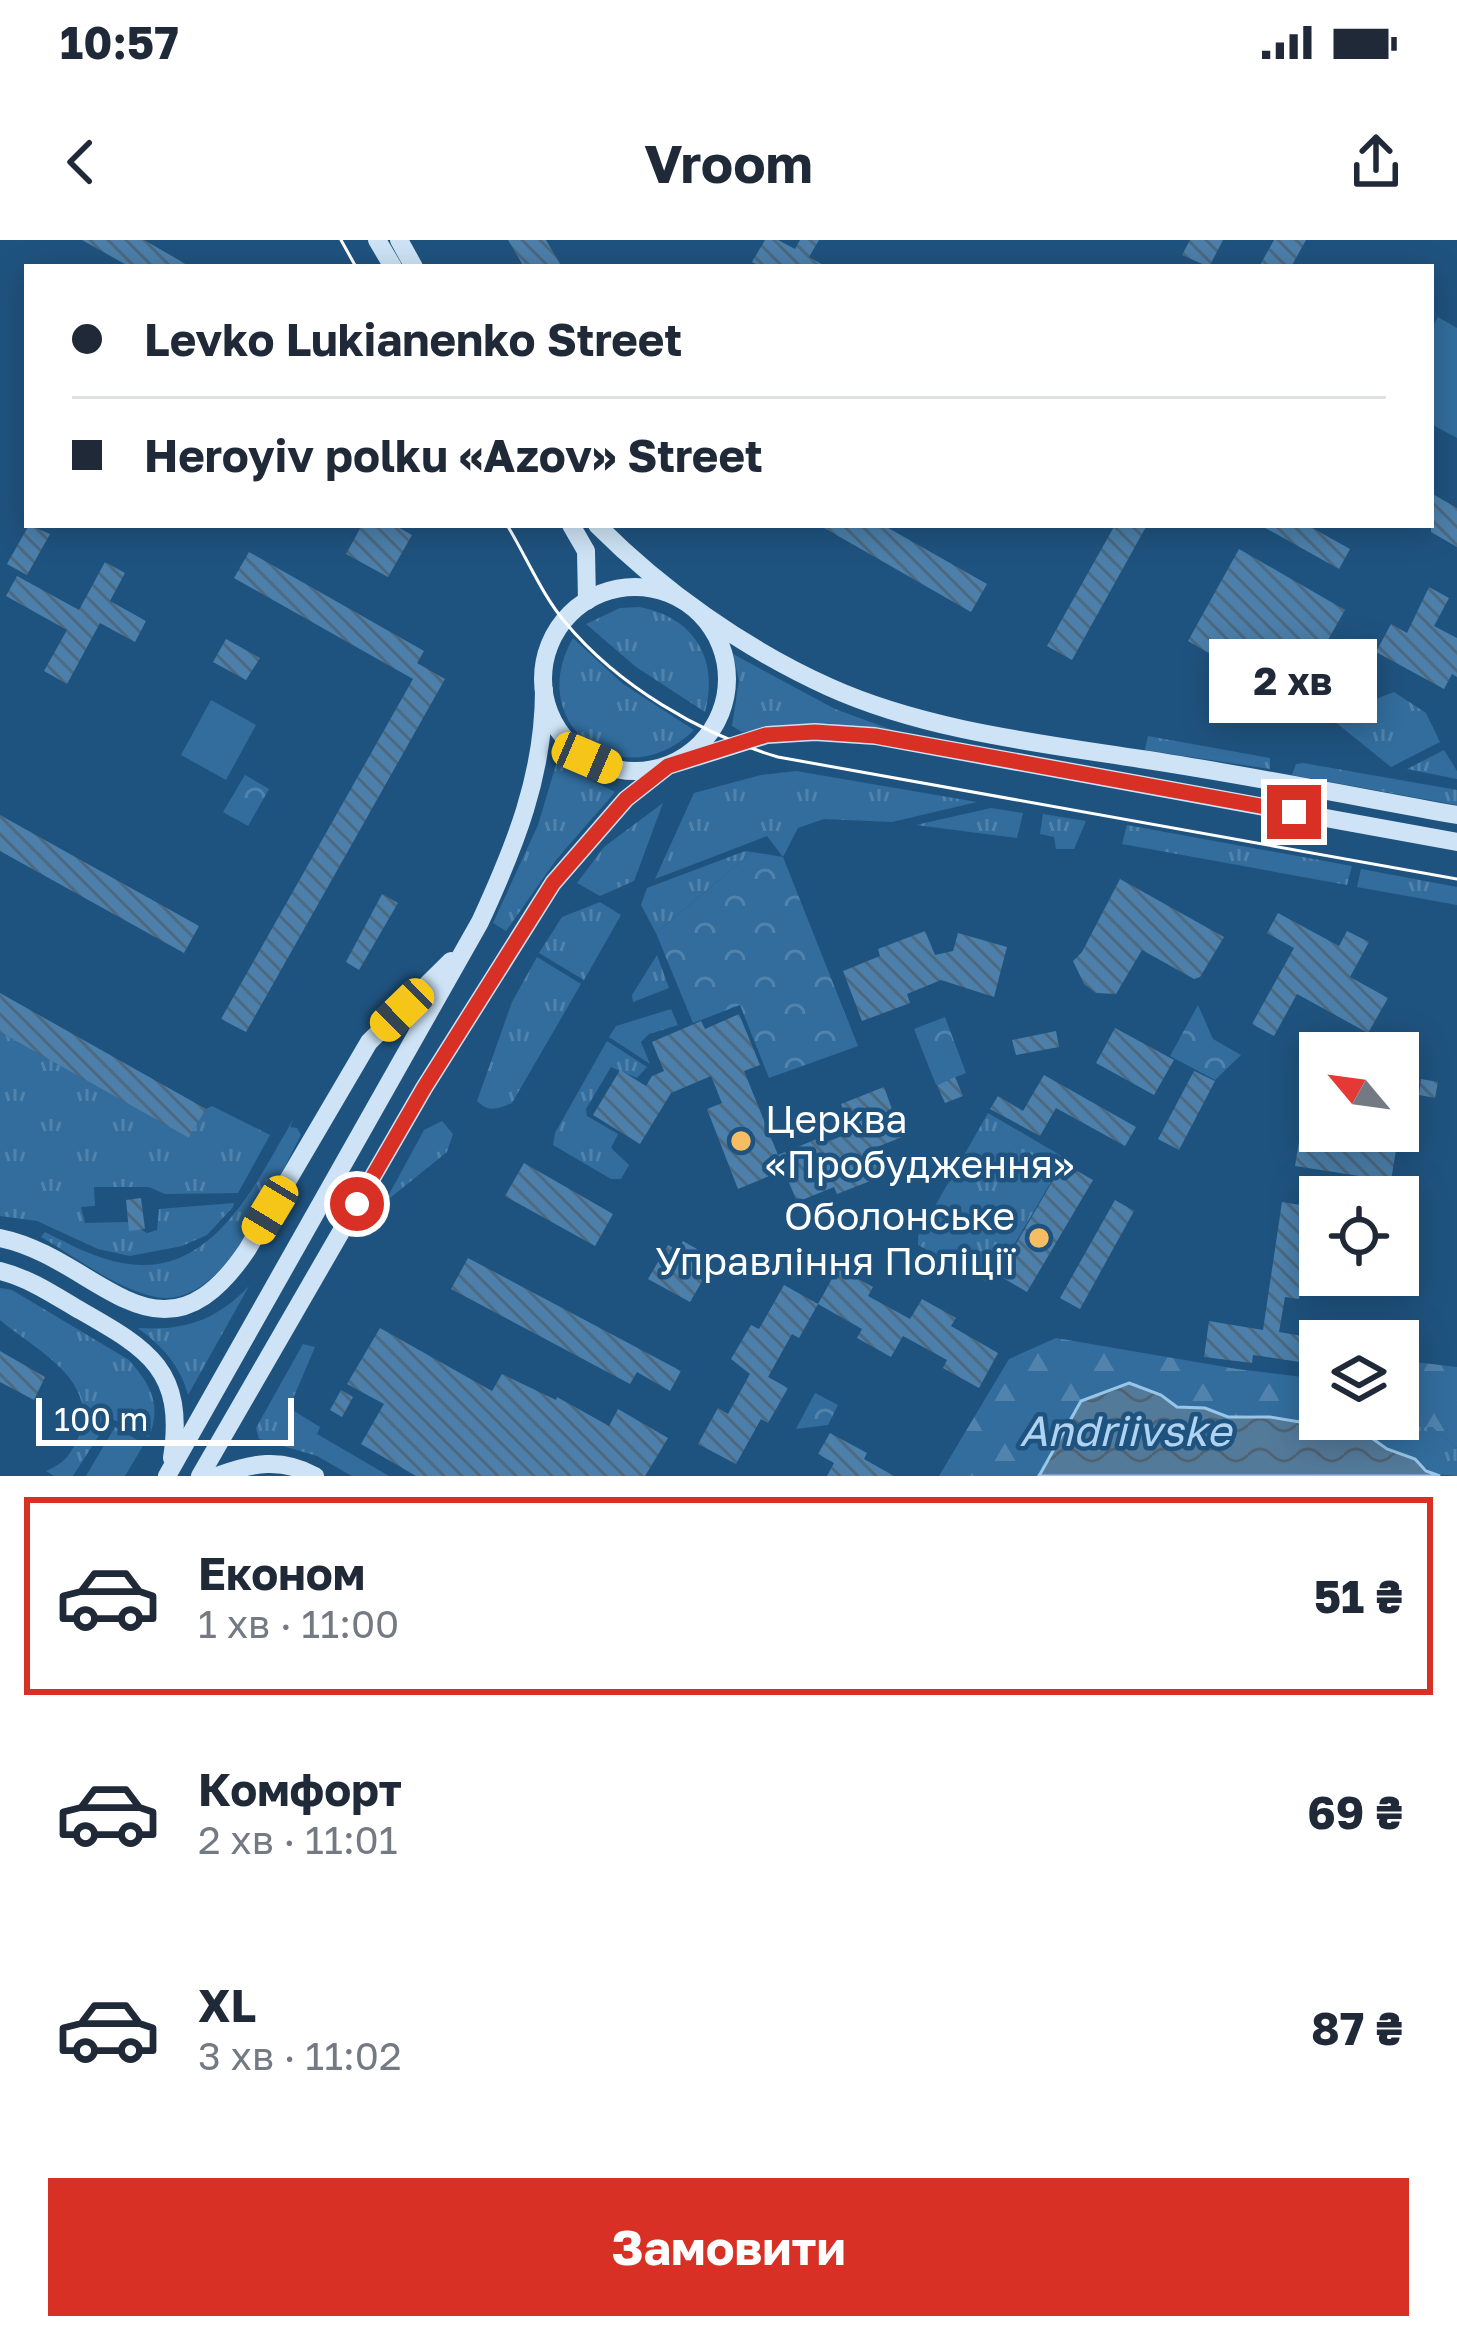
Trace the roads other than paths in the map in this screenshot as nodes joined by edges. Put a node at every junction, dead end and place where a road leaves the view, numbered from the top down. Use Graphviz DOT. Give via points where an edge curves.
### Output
graph roads {
  1 [pos="573,528"];
  2 [pos="600,528"];
  3 [pos="586,601"];
  4 [pos="690,605"];
  5 [pos="544,691"];
  6 [pos="668,766"];
  7 [pos="1457,815"];
  8 [pos="1457,842"];
  9 [pos="467,945"];
  10 [pos="0,1238"];
  11 [pos="0,1270"];
  12 [pos="168,1473"];
  13 [pos="200,1476"];
  14 [pos="217,1476"];
  15 [pos="315,1476"];
  1 -- 3 [label="main road" via="586,551"];
  2 -- 4 [label="main road"];
  3 -- 4 [label="main road" via="639,587"];
  3 -- 5 [label="main road" via="551,642"];
  4 -- 6 [label="main road" via="722,647 725,700 711,732"];
  4 -- 7 [label="main road" via="768,656 897,711"];
  5 -- 6 [label="main road" via="566,741 587,758 613,769"];
  5 -- 9 [label="main road" via="532,788"];
  6 -- 8 [label="main road" via="766,735 875,736"];
  6 -- 13 [label="main road" via="626,799 553,883"];
  9 -- 10 [label="main road" via="369,1042 228,1277 189,1305 135,1305 36,1249"];
  9 -- 12 [label="main road"];
  11 -- 12 [label="main road" via="141,1346 174,1396"];
  14 -- 15 [label="main road" via="254,1463"];
}
